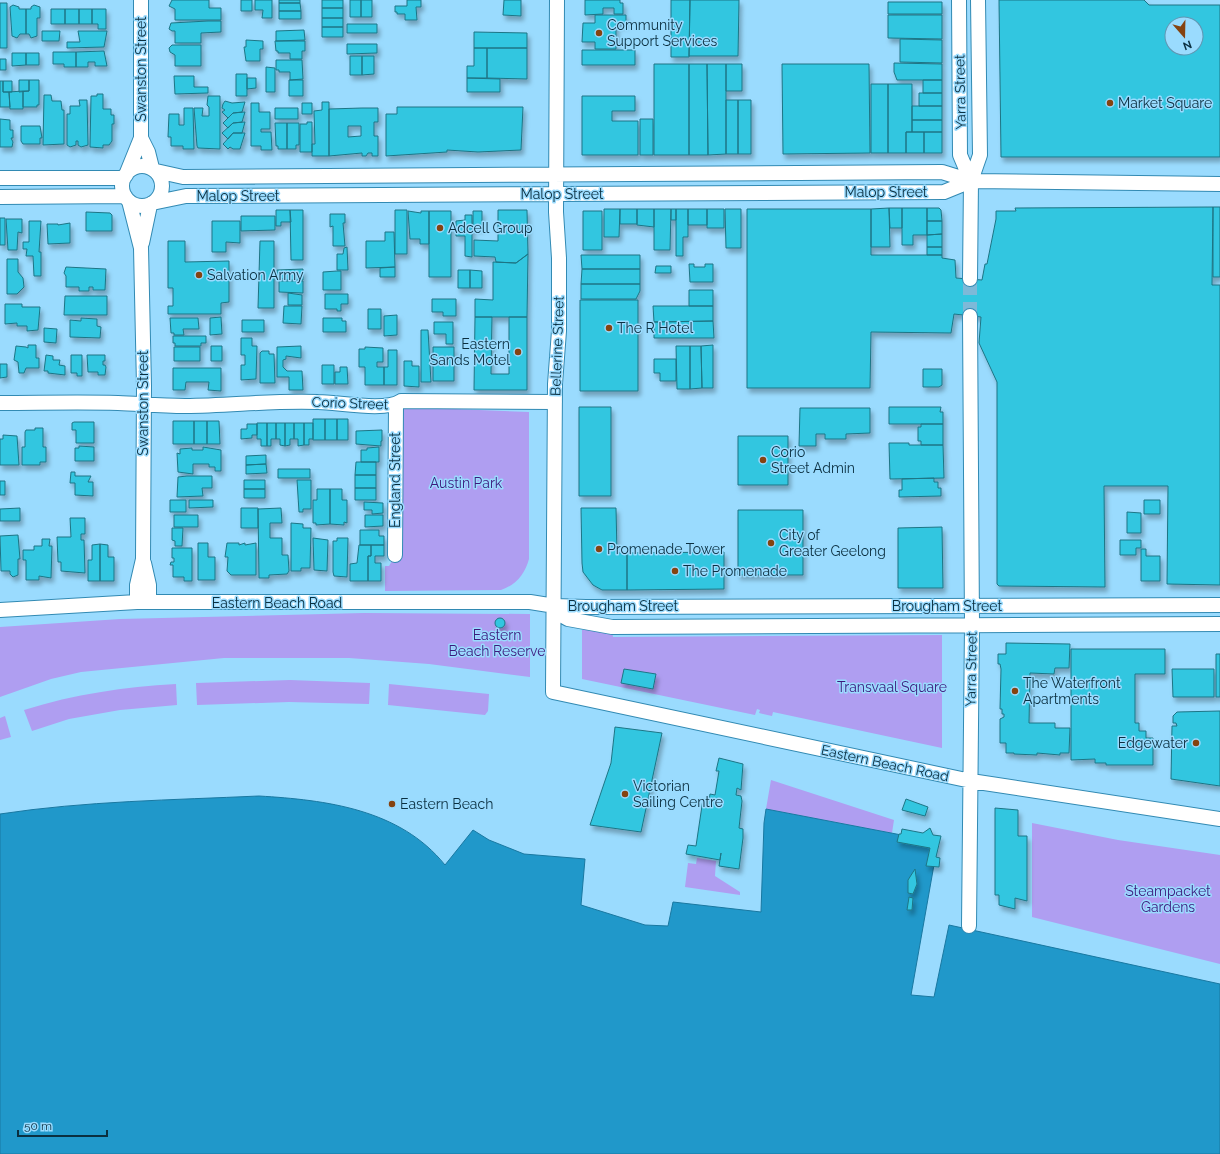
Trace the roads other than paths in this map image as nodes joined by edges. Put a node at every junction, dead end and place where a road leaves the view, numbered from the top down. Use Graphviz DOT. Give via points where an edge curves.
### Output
graph roads {
  1 [pos="141,0"];
  2 [pos="557,0"];
  3 [pos="959,0"];
  4 [pos="978,0"];
  5 [pos="141,138"];
  6 [pos="154,170"];
  7 [pos="858,172"];
  8 [pos="557,174"];
  9 [pos="379,175"];
  10 [pos="264,176"];
  11 [pos="125,177"];
  12 [pos="0,178"];
  13 [pos="971,181"];
  14 [pos="1220,184"];
  15 [pos="858,192"];
  16 [pos="557,194"];
  17 [pos="379,195"];
  18 [pos="264,196"];
  19 [pos="0,197"];
  20 [pos="127,198"];
  21 [pos="151,204"];
  22 [pos="141,248"];
  23 [pos="970,279"];
  24 [pos="970,316"];
  25 [pos="555,402"];
  26 [pos="0,403"];
  27 [pos="398,403"];
  28 [pos="144,405"];
  29 [pos="395,555"];
  30 [pos="143,602"];
  31 [pos="1220,605"];
  32 [pos="555,606"];
  33 [pos="720,606"];
  34 [pos="971,606"];
  35 [pos="0,610"];
  36 [pos="1220,624"];
  37 [pos="972,625"];
  38 [pos="720,626"];
  39 [pos="553,692"];
  40 [pos="971,781"];
  41 [pos="1220,819"];
  42 [pos="969,926"];
  1 -- 5 [label="street, Swanston Street"];
  2 -- 8 [label="street, Bellerine Street"];
  3 -- 13 [label="street, Yarra Street" via="960,155"];
  4 -- 13 [label="street, Yarra Street" via="980,155"];
  5 -- 6 [label="street, Swanston Street"];
  5 -- 11 [label="street, Swanston Street"];
  6 -- 10 [label="street, Malop Street" via="183,177"];
  6 -- 11 [label="street" via="137,167"];
  6 -- 21 [label="street" via="161,179 162,188 159,197"];
  7 -- 8 [label="street, Malop Street"];
  7 -- 13 [label="street, Malop Street" via="942,172"];
  7 -- 15 [label="street"];
  8 -- 9 [label="street, Malop Street"];
  8 -- 16 [label="street, Bellerine Street"];
  9 -- 10 [label="street, Malop Street"];
  9 -- 17 [label="street"];
  10 -- 18 [label="street"];
  11 -- 12 [label="street"];
  11 -- 20 [label="street" via="123,184"];
  13 -- 14 [label="street, Malop Street"];
  13 -- 15 [label="street, Malop Street" via="944,192"];
  13 -- 23 [label="street, Yarra Street"];
  15 -- 16 [label="street, Malop Street"];
  16 -- 17 [label="street, Malop Street"];
  16 -- 25 [label="street, Bellerine Street" via="559,331"];
  17 -- 18 [label="street, Malop Street"];
  18 -- 21 [label="street, Malop Street" via="186,196"];
  19 -- 20 [label="street"];
  20 -- 21 [label="street" via="140,206"];
  20 -- 22 [label="street, Swanston Street"];
  21 -- 22 [label="street, Swanston Street"];
  22 -- 28 [label="street, Swanston Street"];
  24 -- 34 [label="street, Yarra Street"];
  25 -- 27 [label="street, Corio Street"];
  25 -- 32 [label="street, Bellerine Street"];
  26 -- 28 [label="street, Corio Street"];
  27 -- 28 [label="street, Corio Street" via="357,406 276,401 221,406"];
  27 -- 29 [label="street, England Street"];
  28 -- 30 [label="street, Swanston Street" via="143,559 137,585"];
  30 -- 32 [label="street, Eastern Beach Road" via="530,602"];
  30 -- 35 [label="street, Eastern Beach Road"];
  31 -- 34 [label="street, Brougham Street"];
  32 -- 33 [label="street, Brougham Street"];
  32 -- 38 [label="street, Brougham Street" via="561,615 568,619 610,627"];
  32 -- 39 [label="street, Bellerine Street"];
  33 -- 34 [label="street, Brougham Street"];
  33 -- 38 [label="street"];
  34 -- 37 [label="street, Yarra Street"];
  36 -- 37 [label="street, Brougham Street"];
  37 -- 38 [label="street, Brougham Street"];
  37 -- 40 [label="street, Yarra Street"];
  39 -- 40 [label="street, Eastern Beach Road"];
  40 -- 41 [label="street, Eastern Beach Road"];
  40 -- 42 [label="street, Yarra Street"];
}
